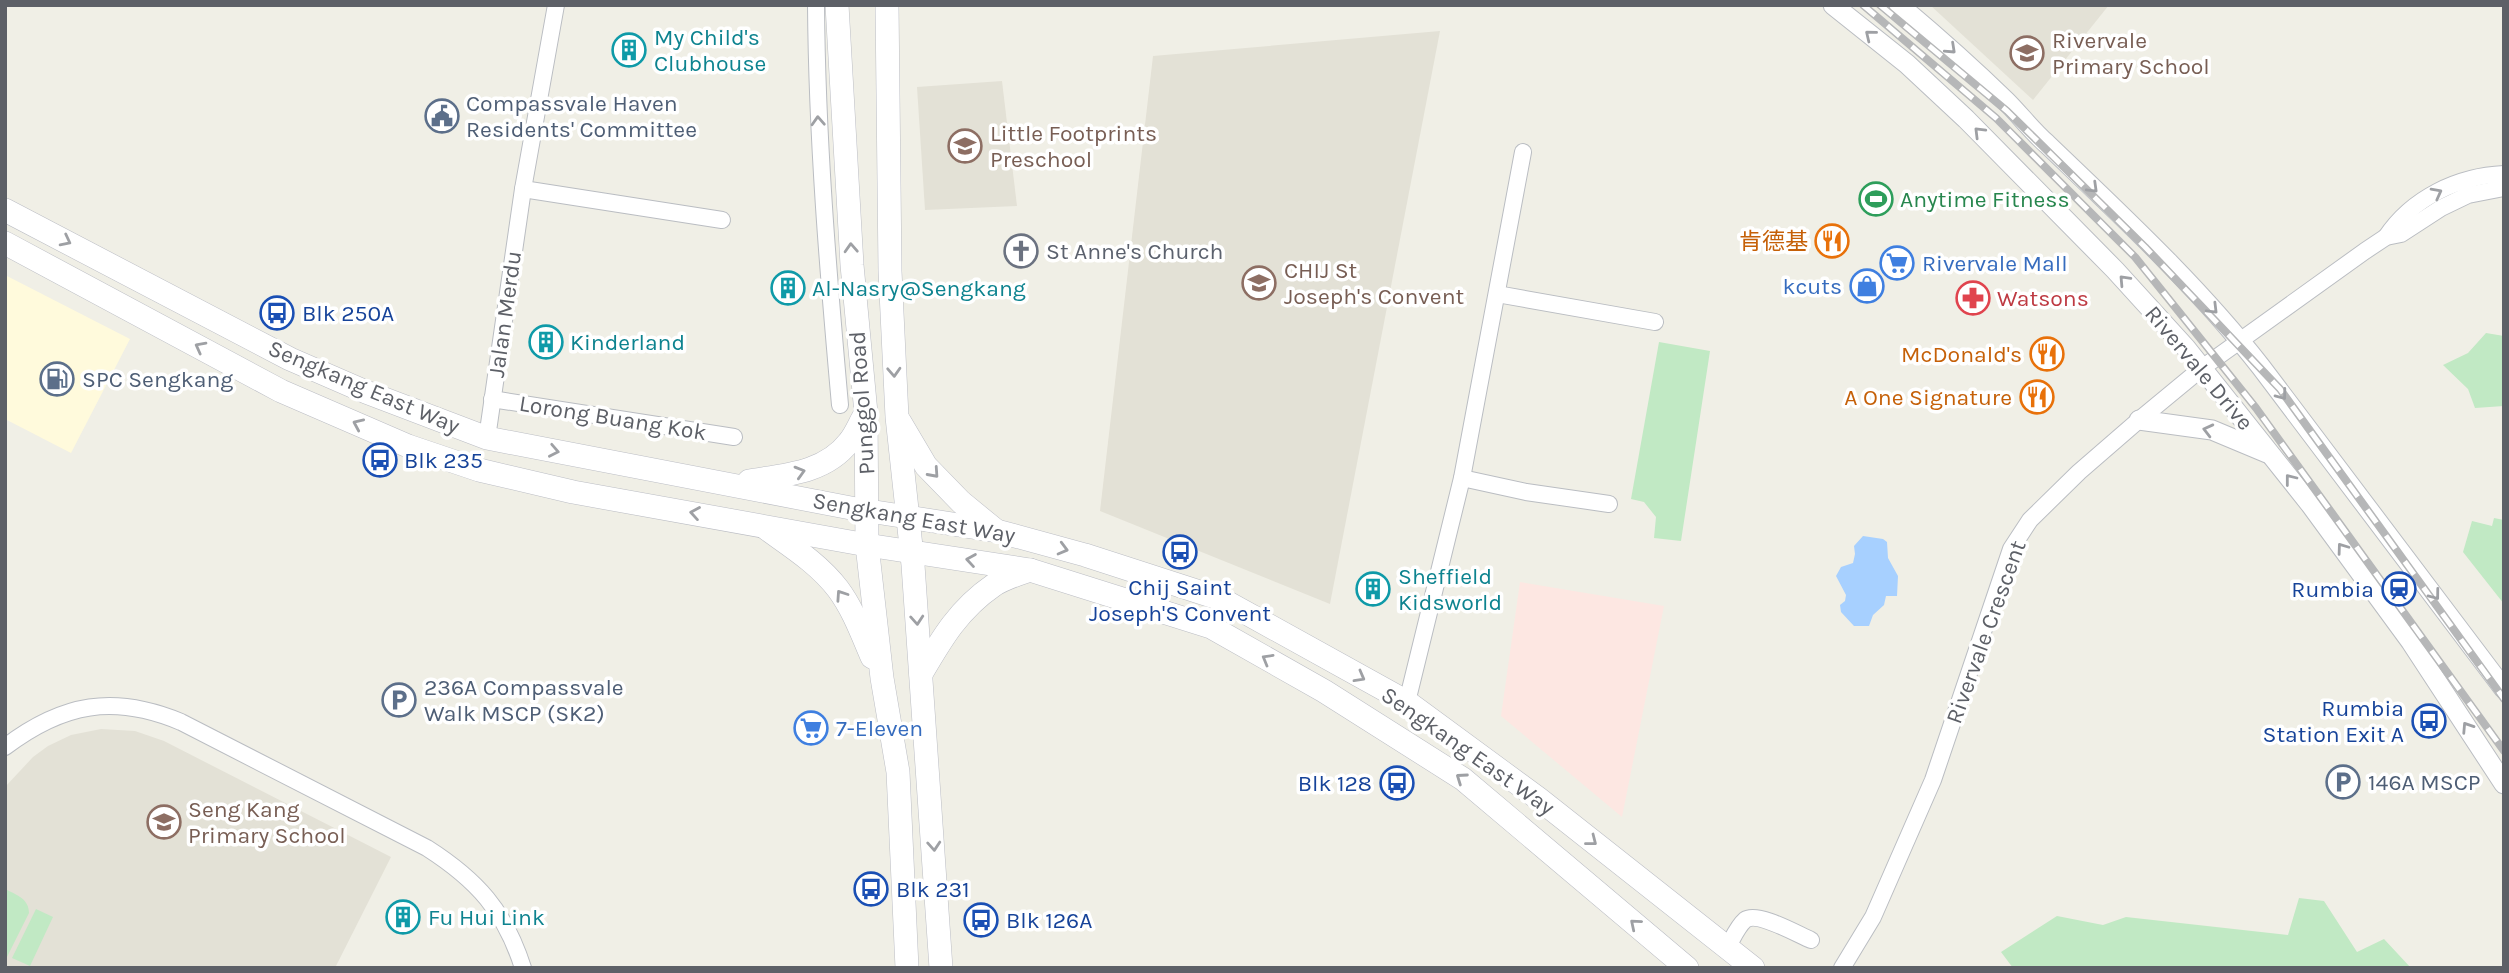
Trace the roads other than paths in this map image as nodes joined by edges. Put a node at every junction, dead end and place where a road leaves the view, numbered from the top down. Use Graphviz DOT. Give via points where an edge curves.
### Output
graph roads {
  1 [pos="556,5"];
  2 [pos="816,5"];
  3 [pos="837,5"];
  4 [pos="887,5"];
  5 [pos="1833,5"];
  6 [pos="1899,5"];
  7 [pos="1523,152"];
  8 [pos="846,166"];
  9 [pos="820,169"];
  10 [pos="2504,174"];
  11 [pos="2504,188"];
  12 [pos="523,189"];
  13 [pos="5,210"];
  14 [pos="722,220"];
  15 [pos="2386,237"];
  16 [pos="5,243"];
  17 [pos="1497,294"];
  18 [pos="1655,322"];
  19 [pos="859,341"];
  20 [pos="2241,341"];
  21 [pos="835,342"];
  22 [pos="2202,368"];
  23 [pos="492,398"];
  24 [pos="840,405"];
  25 [pos="866,413"];
  26 [pos="897,416"];
  27 [pos="2139,420"];
  28 [pos="734,437"];
  29 [pos="487,438"];
  30 [pos="2271,455"];
  31 [pos="1462,478"];
  32 [pos="733,484"];
  33 [pos="1609,503"];
  34 [pos="867,511"];
  35 [pos="906,516"];
  36 [pos="762,526"];
  37 [pos="997,531"];
  38 [pos="867,545"];
  39 [pos="912,552"];
  40 [pos="1030,569"];
  41 [pos="922,674"];
  42 [pos="882,678"];
  43 [pos="2504,689"];
  44 [pos="1407,702"];
  45 [pos="5,747"];
  46 [pos="2504,784"];
  47 [pos="1811,940"];
  48 [pos="1727,948"];
  49 [pos="523,968"];
  50 [pos="907,968"];
  51 [pos="941,968"];
  52 [pos="1688,968"];
  53 [pos="1754,968"];
  54 [pos="1842,968"];
  1 -- 12 [label="street, Jalan Merdu"];
  9 -- 2 [label="street, one-way"];
  3 -- 8 [label="main road, Punggol Road"];
  4 -- 26 [label="main road, Punggol Road, one-way"];
  22 -- 5 [label="street, Rivervale Drive, one-way" via="2115,270 1966,119"];
  6 -- 20 [label="street, Rivervale Drive, one-way" via="2008,103"];
  7 -- 17 [label="street"];
  8 -- 9 [label="street"];
  19 -- 8 [label="main road, Punggol Road, one-way"];
  9 -- 21 [label="street"];
  15 -- 10 [label="street, Rivervale Crescent, one-way" via="2408,212 2442,189"];
  11 -- 15 [label="street, Rivervale Crescent" via="2468,195"];
  12 -- 14 [label="street"];
  12 -- 23 [label="street, Jalan Merdu"];
  13 -- 29 [label="main road, Sengkang East Way, one-way" via="290,359"];
  15 -- 20 [label="street, Rivervale Crescent"];
  36 -- 16 [label="main road, Sengkang East Way, one-way" via="573,492 480,470 408,446 281,391"];
  17 -- 18 [label="street"];
  17 -- 31 [label="street"];
  19 -- 21 [label="street"];
  19 -- 25 [label="main road, Punggol Road"];
  20 -- 22 [label="street, Rivervale Crescent"];
  20 -- 43 [label="street, Rivervale Drive, one-way"];
  21 -- 24 [label="street"];
  22 -- 27 [label="street, Rivervale Crescent"];
  22 -- 30 [label="street, Rivervale Drive"];
  23 -- 28 [label="street, Lorong Buang Kok"];
  23 -- 29 [label="street, Jalan Merdu"];
  32 -- 25 [label="main road, one-way" via="800,473 828,461 849,442"];
  25 -- 34 [label="main road, Punggol Road"];
  26 -- 35 [label="main road, Punggol Road"];
  26 -- 37 [label="main road, one-way" via="926,466"];
  30 -- 27 [label="street, one-way" via="2212,430"];
  27 -- 54 [label="street, Rivervale Crescent" via="2030,520 2011,549 1933,780 1873,917"];
  29 -- 32 [label="main road, Sengkang East Way, one-way"];
  46 -- 30 [label="street, Rivervale Drive, one-way" via="2411,642"];
  31 -- 33 [label="street"];
  31 -- 44 [label="street"];
  32 -- 34 [label="main road, Sengkang East Way"];
  34 -- 35 [label="main road, Sengkang East Way"];
  34 -- 38 [label="main road, Punggol Road"];
  35 -- 37 [label="main road, Sengkang East Way"];
  35 -- 39 [label="main road, Punggol Road"];
  36 -- 38 [label="main road, Sengkang East Way"];
  42 -- 36 [label="main road, one-way" via="838,589 811,561"];
  37 -- 44 [label="main road, Sengkang East Way, one-way" via="1221,599"];
  38 -- 39 [label="main road, Sengkang East Way"];
  38 -- 42 [label="main road, Punggol Road"];
  40 -- 39 [label="main road, Sengkang East Way, one-way"];
  39 -- 41 [label="main road, Punggol Road, one-way"];
  40 -- 41 [label="main road" via="996,584 970,606 948,628"];
  52 -- 40 [label="main road, Sengkang East Way, one-way" via="1463,779 1324,691 1211,627"];
  41 -- 51 [label="main road, Punggol Road, one-way"];
  42 -- 50 [label="main road, Punggol Road" via="898,772"];
  44 -- 48 [label="main road, Sengkang East Way, one-way" via="1539,799"];
  45 -- 49 [label="street" via="39,723 99,705 155,711 181,722 427,848 457,868 502,919"];
  47 -- 48 [label="street" via="1751,916"];
  48 -- 53 [label="main road, Sengkang East Way"];
}
